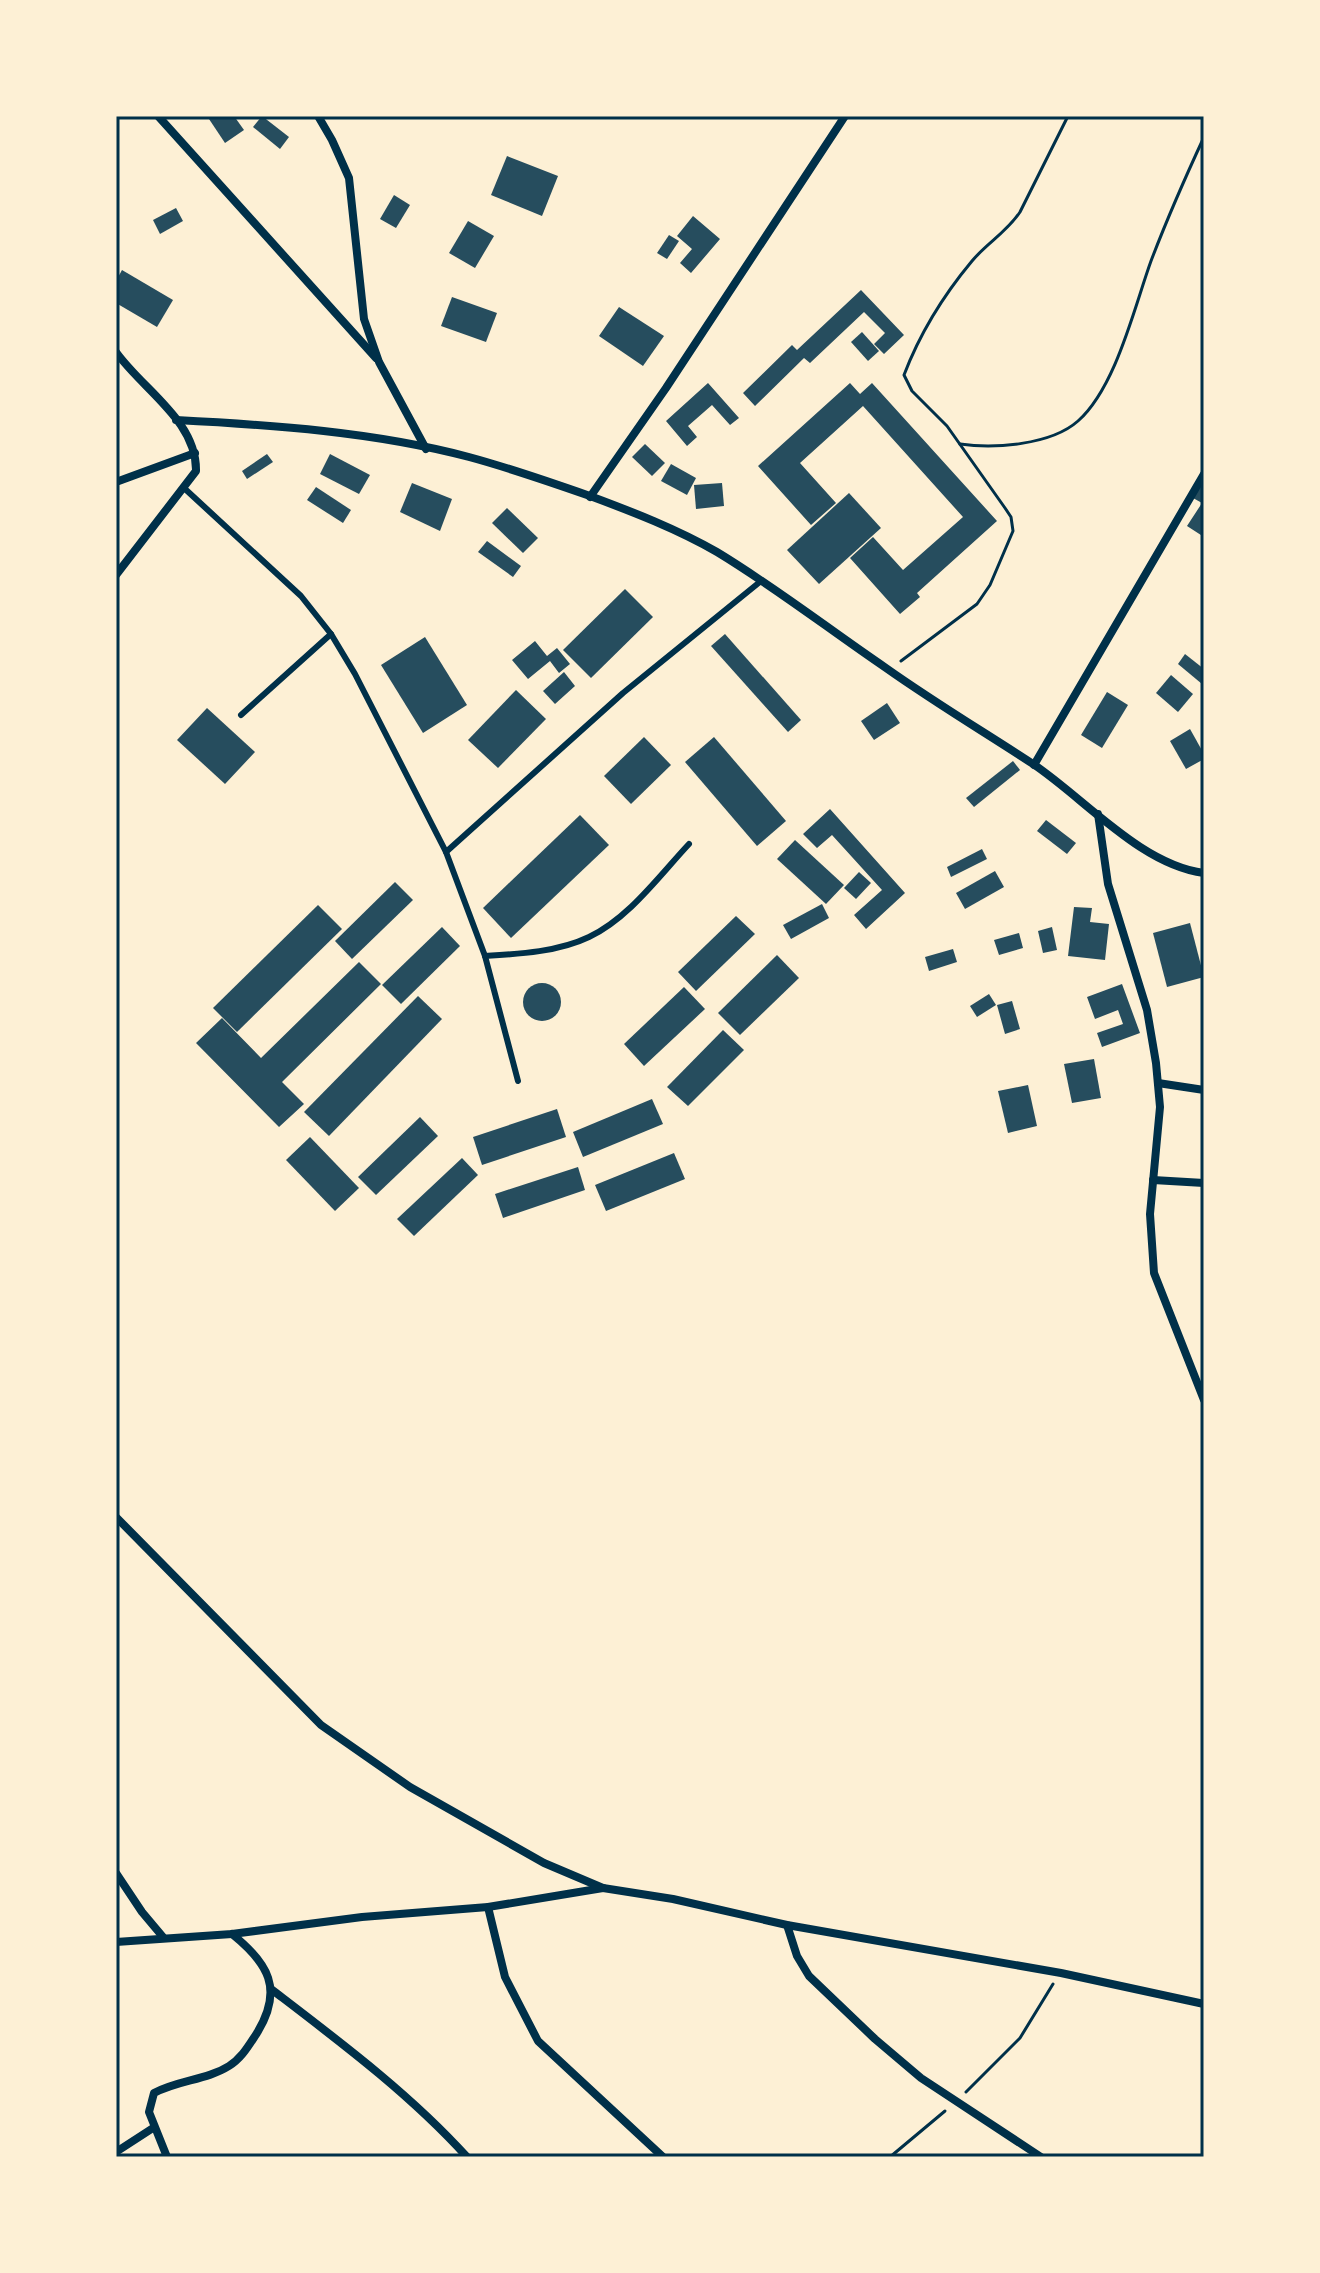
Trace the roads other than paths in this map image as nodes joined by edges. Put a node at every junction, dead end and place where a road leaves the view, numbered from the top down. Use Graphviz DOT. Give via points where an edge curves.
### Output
graph roads {
  1 [pos="158,116"];
  2 [pos="318,116"];
  3 [pos="845,116"];
  4 [pos="116,352"];
  5 [pos="379,362"];
  6 [pos="176,420"];
  7 [pos="426,449"];
  8 [pos="195,453"];
  9 [pos="1204,474"];
  10 [pos="116,482"];
  11 [pos="184,488"];
  12 [pos="590,497"];
  13 [pos="116,575"];
  14 [pos="761,581"];
  15 [pos="331,634"];
  16 [pos="241,715"];
  17 [pos="1034,765"];
  18 [pos="1098,814"];
  19 [pos="689,844"];
  20 [pos="446,852"];
  21 [pos="1204,873"];
  22 [pos="485,956"];
  23 [pos="518,1081"];
  24 [pos="1158,1083"];
  25 [pos="1204,1090"];
  26 [pos="1153,1180"];
  27 [pos="1204,1183"];
  28 [pos="1204,1400"];
  29 [pos="116,1518"];
  30 [pos="116,1873"];
  31 [pos="603,1888"];
  32 [pos="488,1907"];
  33 [pos="787,1925"];
  34 [pos="232,1934"];
  35 [pos="163,1937"];
  36 [pos="116,1942"];
  37 [pos="271,1989"];
  38 [pos="1204,2004"];
  39 [pos="153,2128"];
  40 [pos="116,2152"];
  41 [pos="167,2157"];
  42 [pos="467,2157"];
  43 [pos="663,2157"];
  44 [pos="1041,2157"];
  1 -- 5 [label="street"];
  2 -- 5 [label="street" via="349,178 364,319"];
  3 -- 12 [label="street"];
  4 -- 6 [label="street"];
  5 -- 7 [label="street"];
  6 -- 7 [label="street" via="314,431"];
  6 -- 8 [label="street"];
  7 -- 12 [label="street" via="467,456"];
  8 -- 10 [label="street"];
  8 -- 11 [label="street" via="196,471"];
  9 -- 17 [label="street"];
  11 -- 13 [label="street"];
  11 -- 15 [label="lane" via="273,567"];
  12 -- 14 [label="street" via="716,552"];
  14 -- 17 [label="street"];
  14 -- 20 [label="lane" via="623,693"];
  15 -- 16 [label="lane"];
  15 -- 20 [label="lane"];
  17 -- 18 [label="street"];
  18 -- 21 [label="street" via="1152,853"];
  18 -- 24 [label="street" via="1108,884 1147,1010"];
  19 -- 22 [label="lane" via="633,903 588,938 555,948"];
  20 -- 22 [label="lane"];
  22 -- 23 [label="lane"];
  24 -- 25 [label="street"];
  24 -- 26 [label="street"];
  26 -- 27 [label="street"];
  26 -- 28 [label="street" via="1154,1273"];
  29 -- 31 [label="street" via="321,1725 476,1826"];
  30 -- 35 [label="street"];
  31 -- 32 [label="street"];
  31 -- 33 [label="street"];
  32 -- 34 [label="street"];
  32 -- 43 [label="street" via="505,1977 538,2041"];
  33 -- 38 [label="street"];
  33 -- 44 [label="street" via="809,1976 898,2059"];
  34 -- 35 [label="street"];
  34 -- 37 [label="street" via="264,1966"];
  35 -- 36 [label="street"];
  37 -- 39 [label="street" via="266,2019 232,2064 154,2093 149,2112"];
  37 -- 42 [label="street" via="390,2085"];
  39 -- 40 [label="street"];
  39 -- 41 [label="street"];
}
